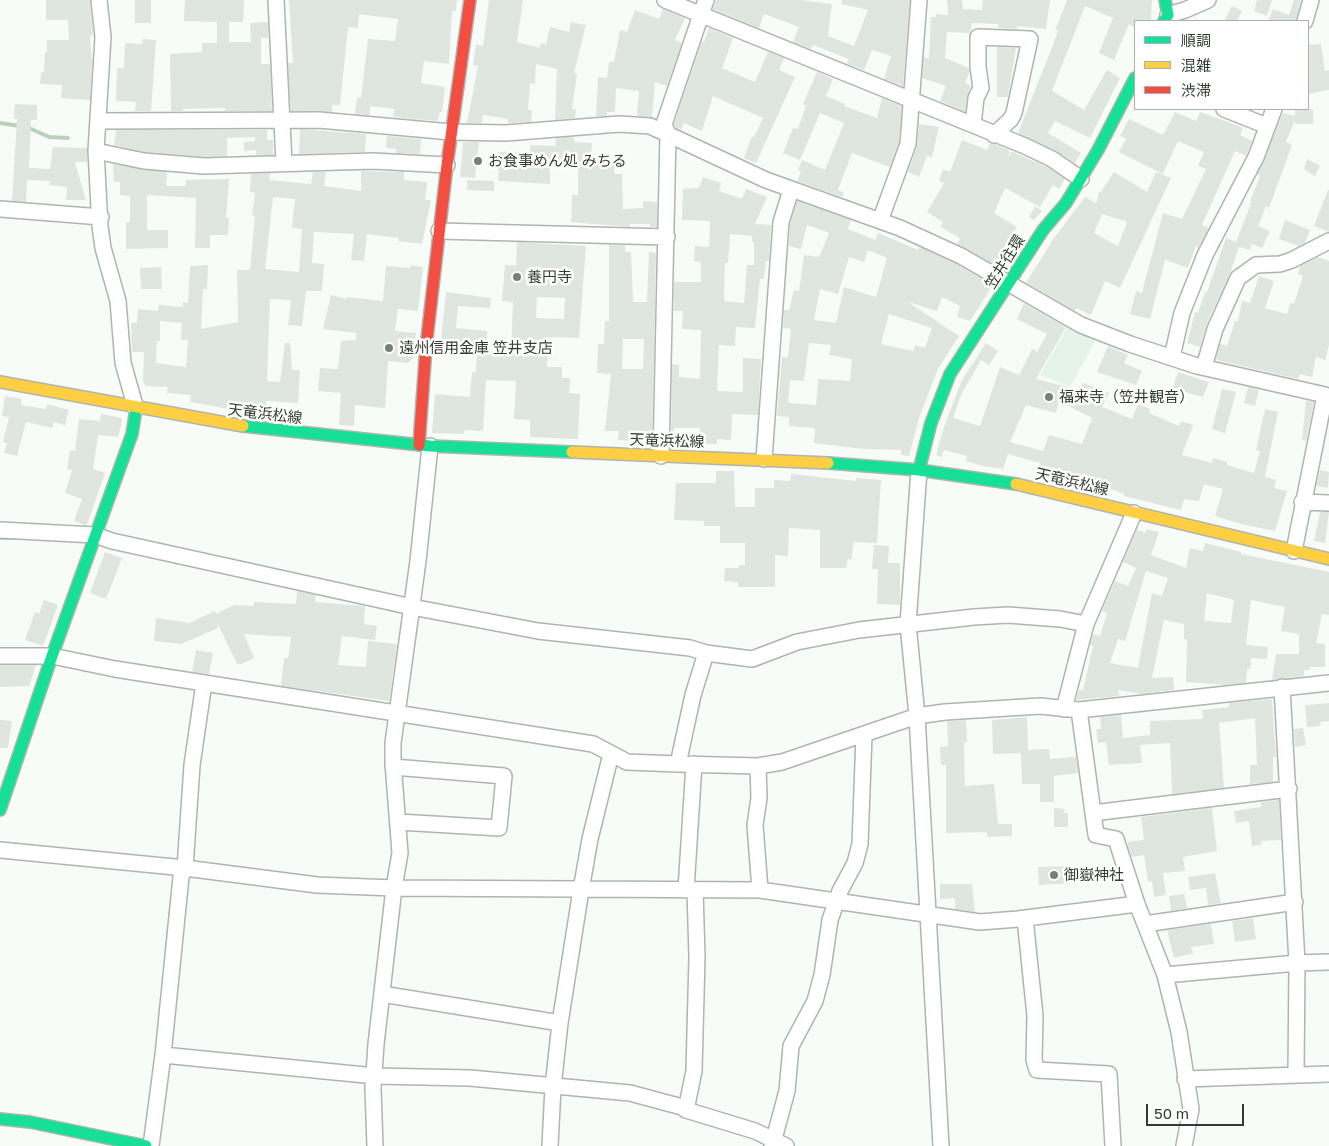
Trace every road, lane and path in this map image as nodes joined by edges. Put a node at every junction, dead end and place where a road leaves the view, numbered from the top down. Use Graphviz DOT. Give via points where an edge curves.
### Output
graph roads {
  1 [pos="99,0"];
  2 [pos="276,0"];
  3 [pos="470,0"];
  4 [pos="665,0"];
  5 [pos="706,0"];
  6 [pos="919,0"];
  7 [pos="1208,0"];
  8 [pos="1311,0"];
  9 [pos="1166,12"];
  10 [pos="701,15"];
  11 [pos="1305,20"];
  12 [pos="1134,80"];
  13 [pos="912,100"];
  14 [pos="1227,110"];
  15 [pos="1274,110"];
  16 [pos="283,120"];
  17 [pos="99,121"];
  18 [pos="973,125"];
  19 [pos="1267,126"];
  20 [pos="451,132"];
  21 [pos="668,134"];
  22 [pos="994,135"];
  23 [pos="96,151"];
  24 [pos="284,163"];
  25 [pos="447,164"];
  26 [pos="1081,179"];
  27 [pos="791,190"];
  28 [pos="0,209"];
  29 [pos="101,217"];
  30 [pos="880,221"];
  31 [pos="439,231"];
  32 [pos="667,237"];
  33 [pos="1329,241"];
  34 [pos="1010,284"];
  35 [pos="1172,357"];
  36 [pos="1204,367"];
  37 [pos="0,382"];
  38 [pos="1327,397"];
  39 [pos="136,409"];
  40 [pos="424,445"];
  41 [pos="661,456"];
  42 [pos="764,459"];
  43 [pos="919,470"];
  44 [pos="1302,502"];
  45 [pos="1329,503"];
  46 [pos="1134,513"];
  47 [pos="0,530"];
  48 [pos="95,535"];
  49 [pos="1294,551"];
  50 [pos="1329,559"];
  51 [pos="412,607"];
  52 [pos="908,624"];
  53 [pos="1086,624"];
  54 [pos="706,653"];
  55 [pos="0,656"];
  56 [pos="52,656"];
  57 [pos="204,683"];
  58 [pos="1329,683"];
  59 [pos="1282,687"];
  60 [pos="1071,709"];
  61 [pos="396,713"];
  62 [pos="917,716"];
  63 [pos="864,735"];
  64 [pos="611,754"];
  65 [pos="678,764"];
  66 [pos="694,764"];
  67 [pos="758,766"];
  68 [pos="393,767"];
  69 [pos="1289,790"];
  70 [pos="0,810"];
  71 [pos="1093,813"];
  72 [pos="399,822"];
  73 [pos="0,850"];
  74 [pos="185,868"];
  75 [pos="394,888"];
  76 [pos="581,890"];
  77 [pos="690,890"];
  78 [pos="760,890"];
  79 [pos="835,902"];
  80 [pos="1295,902"];
  81 [pos="1137,904"];
  82 [pos="928,914"];
  83 [pos="1025,918"];
  84 [pos="1145,924"];
  85 [pos="1329,962"];
  86 [pos="1297,963"];
  87 [pos="1165,975"];
  88 [pos="382,994"];
  89 [pos="560,1023"];
  90 [pos="163,1055"];
  91 [pos="1296,1074"];
  92 [pos="1329,1074"];
  93 [pos="374,1076"];
  94 [pos="1185,1079"];
  95 [pos="553,1087"];
  96 [pos="686,1110"];
  97 [pos="0,1119"];
  98 [pos="777,1144"];
  99 [pos="146,1146"];
  100 [pos="151,1146"];
  101 [pos="375,1146"];
  102 [pos="550,1146"];
  103 [pos="941,1146"];
  104 [pos="1113,1146"];
  105 [pos="1184,1146"];
  1 -- 17 [label="street" via="103,37"];
  2 -- 16 [label="street"];
  3 -- 20 [label="main road"];
  4 -- 10 [label="street"];
  5 -- 10 [label="street"];
  6 -- 13 [label="street"];
  7 -- 9 [label="street" via="1185,10"];
  8 -- 11 [label="street"];
  10 -- 13 [label="street"];
  10 -- 21 [label="street" via="664,124"];
  12 -- 26 [label="main road, 笠井往環"];
  13 -- 18 [label="street"];
  13 -- 30 [label="street" via="906,150"];
  14 -- 19 [label="street"];
  15 -- 19 [label="street"];
  16 -- 17 [label="street"];
  16 -- 20 [label="street"];
  16 -- 24 [label="street"];
  17 -- 23 [label="street"];
  18 -- 22 [label="street"];
  18 -- 22 [label="street" via="976,98 981,88 978,37 1030,39 1014,113"];
  19 -- 35 [label="street" via="1256,156 1205,255 1182,314"];
  20 -- 21 [label="street" via="506,133 619,124 650,126"];
  20 -- 25 [label="main road"];
  21 -- 27 [label="street"];
  21 -- 32 [label="street"];
  22 -- 26 [label="street" via="1052,159"];
  23 -- 24 [label="street" via="175,164"];
  23 -- 29 [label="street"];
  24 -- 25 [label="street" via="373,161"];
  25 -- 31 [label="main road"];
  26 -- 34 [label="main road, 笠井往環" via="1043,230"];
  27 -- 30 [label="street"];
  27 -- 42 [label="street" via="781,222"];
  28 -- 29 [label="street"];
  29 -- 39 [label="street" via="103,248 118,301 123,362"];
  30 -- 34 [label="street" via="960,256"];
  31 -- 32 [label="street"];
  31 -- 40 [label="main road" via="426,347"];
  32 -- 41 [label="street"];
  33 -- 36 [label="street" via="1280,264 1256,265 1238,278 1215,329"];
  34 -- 35 [label="street" via="1081,325"];
  34 -- 43 [label="main road, 笠井往環" via="950,374"];
  35 -- 36 [label="street"];
  36 -- 38 [label="street"];
  37 -- 39 [label="main road, 天竜浜松線"];
  38 -- 44 [label="street"];
  39 -- 40 [label="main road, 天竜浜松線" via="225,424"];
  39 -- 48 [label="main road" via="132,434"];
  40 -- 41 [label="main road, 天竜浜松線"];
  40 -- 51 [label="street"];
  41 -- 42 [label="main road, 天竜浜松線"];
  42 -- 43 [label="main road, 天竜浜松線"];
  43 -- 46 [label="main road, 天竜浜松線" via="1020,485"];
  43 -- 52 [label="street"];
  44 -- 45 [label="street"];
  44 -- 49 [label="street"];
  46 -- 49 [label="main road, 天竜浜松線"];
  46 -- 53 [label="street"];
  47 -- 48 [label="street"];
  48 -- 51 [label="street"];
  48 -- 56 [label="main road"];
  49 -- 50 [label="main road, 天竜浜松線"];
  51 -- 54 [label="street" via="538,631 690,648"];
  51 -- 61 [label="street"];
  52 -- 53 [label="street" via="1008,615"];
  52 -- 54 [label="street" via="797,642 752,659"];
  52 -- 62 [label="street"];
  53 -- 60 [label="street"];
  54 -- 65 [label="street"];
  55 -- 56 [label="street"];
  56 -- 57 [label="street"];
  56 -- 70 [label="main road"];
  57 -- 61 [label="street"];
  57 -- 74 [label="street" via="192,765"];
  58 -- 59 [label="street"];
  59 -- 60 [label="street"];
  59 -- 69 [label="street"];
  60 -- 62 [label="street" via="1032,706"];
  60 -- 71 [label="street"];
  61 -- 64 [label="street" via="593,744"];
  61 -- 68 [label="street"];
  62 -- 63 [label="street"];
  62 -- 82 [label="street"];
  63 -- 67 [label="street" via="782,762"];
  63 -- 79 [label="street" via="860,844 855,863"];
  64 -- 65 [label="street" via="627,762"];
  64 -- 76 [label="street"];
  65 -- 66 [label="street"];
  66 -- 67 [label="street"];
  66 -- 77 [label="street"];
  67 -- 78 [label="street" via="759,798 755,825"];
  68 -- 72 [label="street"];
  68 -- 72 [label="street" via="504,776 499,828"];
  69 -- 71 [label="street"];
  69 -- 80 [label="street"];
  71 -- 81 [label="street" via="1096,835 1116,839"];
  72 -- 75 [label="street" via="400,853"];
  73 -- 74 [label="street"];
  74 -- 75 [label="street" via="317,885"];
  74 -- 90 [label="street" via="181,877"];
  75 -- 76 [label="street"];
  75 -- 88 [label="street"];
  76 -- 77 [label="street"];
  76 -- 89 [label="street"];
  77 -- 78 [label="street"];
  77 -- 96 [label="street" via="697,966 694,1061"];
  78 -- 79 [label="street"];
  79 -- 82 [label="street"];
  79 -- 98 [label="street" via="815,1001 791,1046"];
  80 -- 84 [label="street"];
  80 -- 86 [label="street"];
  81 -- 83 [label="street"];
  81 -- 84 [label="street"];
  82 -- 83 [label="street" via="980,922"];
  82 -- 103 [label="street"];
  83 -- 104 [label="street" via="1037,1070 1109,1074"];
  84 -- 87 [label="street"];
  85 -- 86 [label="street"];
  86 -- 87 [label="street"];
  86 -- 91 [label="street"];
  87 -- 94 [label="street" via="1179,1032"];
  88 -- 89 [label="street"];
  88 -- 93 [label="street"];
  89 -- 95 [label="street"];
  90 -- 93 [label="street"];
  90 -- 100 [label="street"];
  91 -- 92 [label="street"];
  91 -- 94 [label="street"];
  93 -- 95 [label="street" via="470,1078"];
  93 -- 101 [label="street"];
  94 -- 105 [label="street" via="1191,1109"];
  95 -- 96 [label="street" via="630,1093"];
  95 -- 102 [label="street"];
  96 -- 98 [label="street" via="755,1131"];
  97 -- 99 [label="main road" via="30,1122"];
}
